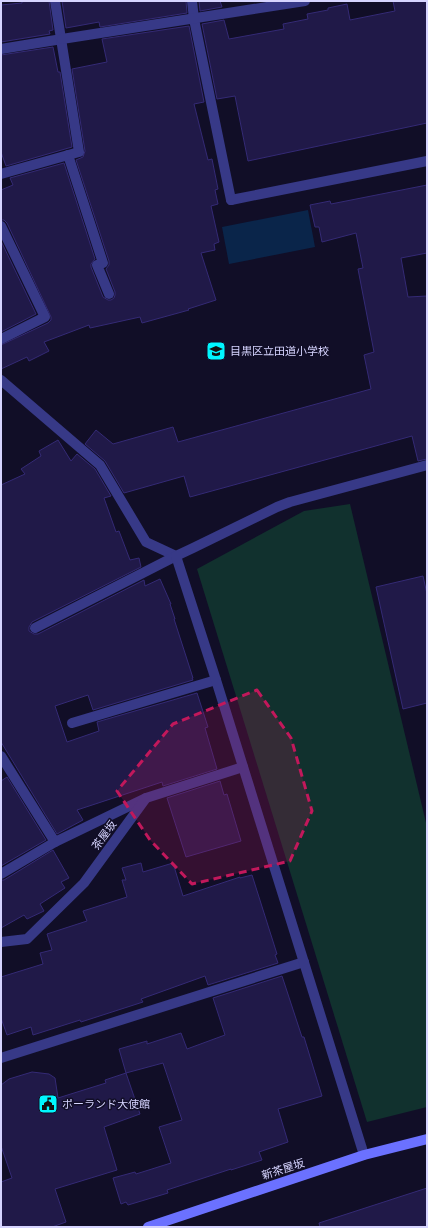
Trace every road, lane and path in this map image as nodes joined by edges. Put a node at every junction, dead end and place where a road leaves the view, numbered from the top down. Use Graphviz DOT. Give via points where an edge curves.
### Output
graph roads {
  1 [pos="55,1"];
  2 [pos="192,1"];
  3 [pos="306,1"];
  4 [pos="194,19"];
  5 [pos="62,39"];
  6 [pos="1,49"];
  7 [pos="68,155"];
  8 [pos="427,161"];
  9 [pos="1,174"];
  10 [pos="1,226"];
  11 [pos="109,294"];
  12 [pos="1,339"];
  13 [pos="1,380"];
  14 [pos="427,465"];
  15 [pos="176,556"];
  16 [pos="35,628"];
  17 [pos="216,680"];
  18 [pos="72,724"];
  19 [pos="1,756"];
  20 [pos="243,767"];
  21 [pos="146,798"];
  22 [pos="55,842"];
  23 [pos="1,874"];
  24 [pos="1,942"];
  25 [pos="304,962"];
  26 [pos="1,1058"];
  27 [pos="427,1139"];
  28 [pos="364,1155"];
  29 [pos="148,1227"];
  1 -- 5 [label="street"];
  2 -- 4 [label="street"];
  3 -- 4 [label="street"];
  4 -- 5 [label="street"];
  4 -- 8 [label="street" via="231,200"];
  5 -- 6 [label="street"];
  5 -- 7 [label="street" via="79,152"];
  7 -- 9 [label="street"];
  7 -- 11 [label="street" via="104,263 97,265"];
  10 -- 12 [label="street" via="45,317"];
  13 -- 15 [label="street" via="100,465 146,542"];
  14 -- 15 [label="street" via="283,504"];
  15 -- 16 [label="street"];
  15 -- 17 [label="street"];
  17 -- 18 [label="street"];
  17 -- 20 [label="street"];
  19 -- 22 [label="street"];
  20 -- 21 [label="street"];
  20 -- 25 [label="street"];
  21 -- 22 [label="street"];
  21 -- 24 [label="street, 茶屋坂" via="84,883 27,939"];
  22 -- 23 [label="street"];
  25 -- 26 [label="street"];
  25 -- 28 [label="street"];
  27 -- 28 [label="street, 新茶屋坂"];
  28 -- 29 [label="street, 新茶屋坂"];
}
